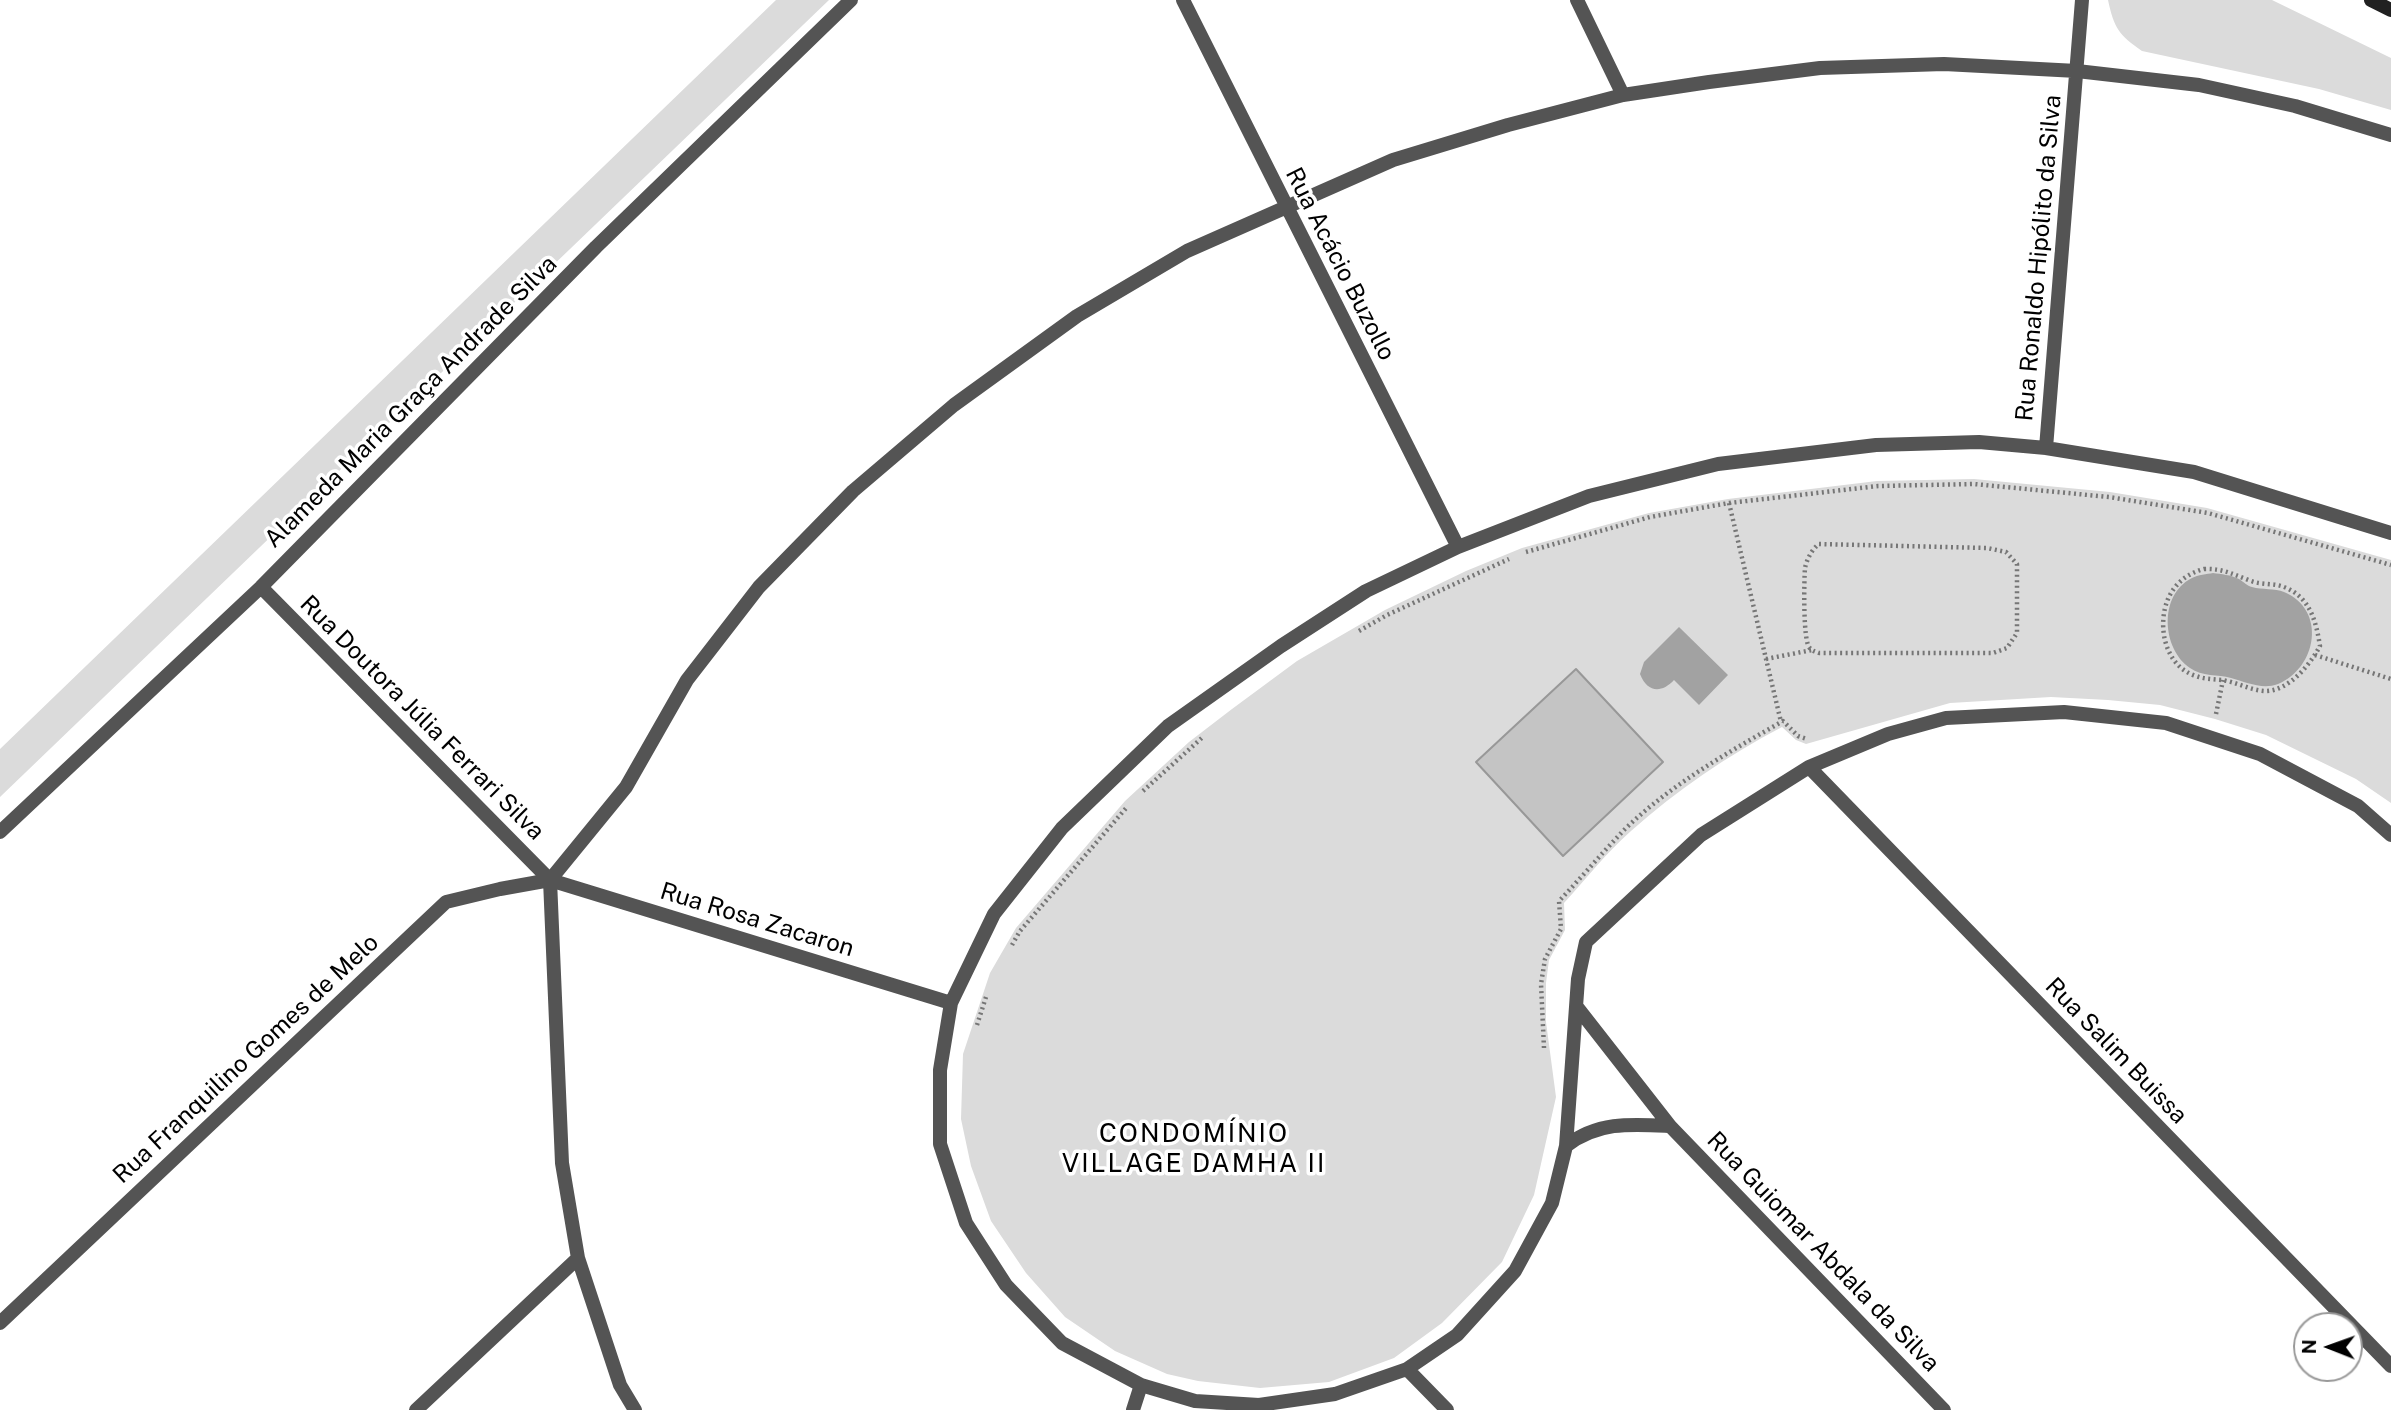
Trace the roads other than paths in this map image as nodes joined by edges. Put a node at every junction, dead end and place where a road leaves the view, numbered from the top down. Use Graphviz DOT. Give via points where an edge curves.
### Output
graph roads {
  1 [pos="851,0"];
  2 [pos="1183,0"];
  3 [pos="1577,0"];
  4 [pos="2082,0"];
  5 [pos="2371,0"];
  6 [pos="2391,10"];
  7 [pos="2077,71"];
  8 [pos="1623,95"];
  9 [pos="2391,135"];
  10 [pos="1286,206"];
  11 [pos="2046,448"];
  12 [pos="2391,533"];
  13 [pos="1458,547"];
  14 [pos="261,587"];
  15 [pos="1809,767"];
  16 [pos="0,832"];
  17 [pos="2391,835"];
  18 [pos="550,880"];
  19 [pos="951,1003"];
  20 [pos="1577,1007"];
  21 [pos="1670,1126"];
  22 [pos="1566,1146"];
  23 [pos="578,1258"];
  24 [pos="0,1322"];
  25 [pos="2391,1366"];
  26 [pos="1407,1370"];
  27 [pos="1141,1385"];
  28 [pos="416,1410"];
  29 [pos="635,1410"];
  30 [pos="1133,1410"];
  31 [pos="1447,1410"];
  32 [pos="1944,1410"];
  1 -- 14 [label="street, Alameda Maria Graça Andrade Silva" via="596,247"];
  2 -- 10 [label="street, Rua Acácio Buzollo"];
  3 -- 8 [label="street"];
  4 -- 7 [label="street, Rua Ronaldo Hipólito da Silva"];
  5 -- 6 [label="main road"];
  7 -- 8 [label="street" via="1944,64 1820,68"];
  7 -- 9 [label="street" via="2200,85 2295,106"];
  7 -- 11 [label="street, Rua Ronaldo Hipólito da Silva"];
  8 -- 10 [label="street" via="1393,160"];
  10 -- 13 [label="street, Rua Acácio Buzollo"];
  10 -- 18 [label="street" via="1187,251 1077,316 954,405 853,491 759,586 687,680 626,786"];
  11 -- 12 [label="street" via="2194,472"];
  11 -- 13 [label="street" via="1979,442 1876,445 1718,464 1589,496"];
  13 -- 19 [label="street" via="1366,591 1168,726 1045,849 995,914"];
  14 -- 16 [label="street, Alameda Maria Graça Andrade Silva"];
  14 -- 18 [label="street, Rua Doutora Júlia Ferrari Silva"];
  15 -- 17 [label="street" via="1888,734 1946,718 2064,712 2166,723 2260,754 2358,806"];
  15 -- 20 [label="street" via="1701,835 1586,942"];
  15 -- 25 [label="street, Rua Salim Buissa"];
  18 -- 19 [label="street, Rua Rosa Zacaron"];
  18 -- 23 [label="street" via="562,1163"];
  18 -- 24 [label="street, Rua Franquilino Gomes de Melo" via="446,902"];
  19 -- 27 [label="street" via="940,1070 940,1144 967,1223 1006,1284 1062,1343"];
  20 -- 21 [label="street, Rua Guiomar Abdala da Silva"];
  20 -- 22 [label="street"];
  21 -- 22 [label="street, Rua Guiomar Abdala da Silva" via="1612,1125 1580,1135"];
  21 -- 32 [label="street, Rua Guiomar Abdala da Silva"];
  22 -- 26 [label="street" via="1552,1203 1514,1271 1457,1335"];
  23 -- 28 [label="street"];
  23 -- 29 [label="street" via="620,1385"];
  26 -- 27 [label="street" via="1335,1394 1259,1405 1195,1401"];
  26 -- 31 [label="street"];
  27 -- 30 [label="street"];
}
